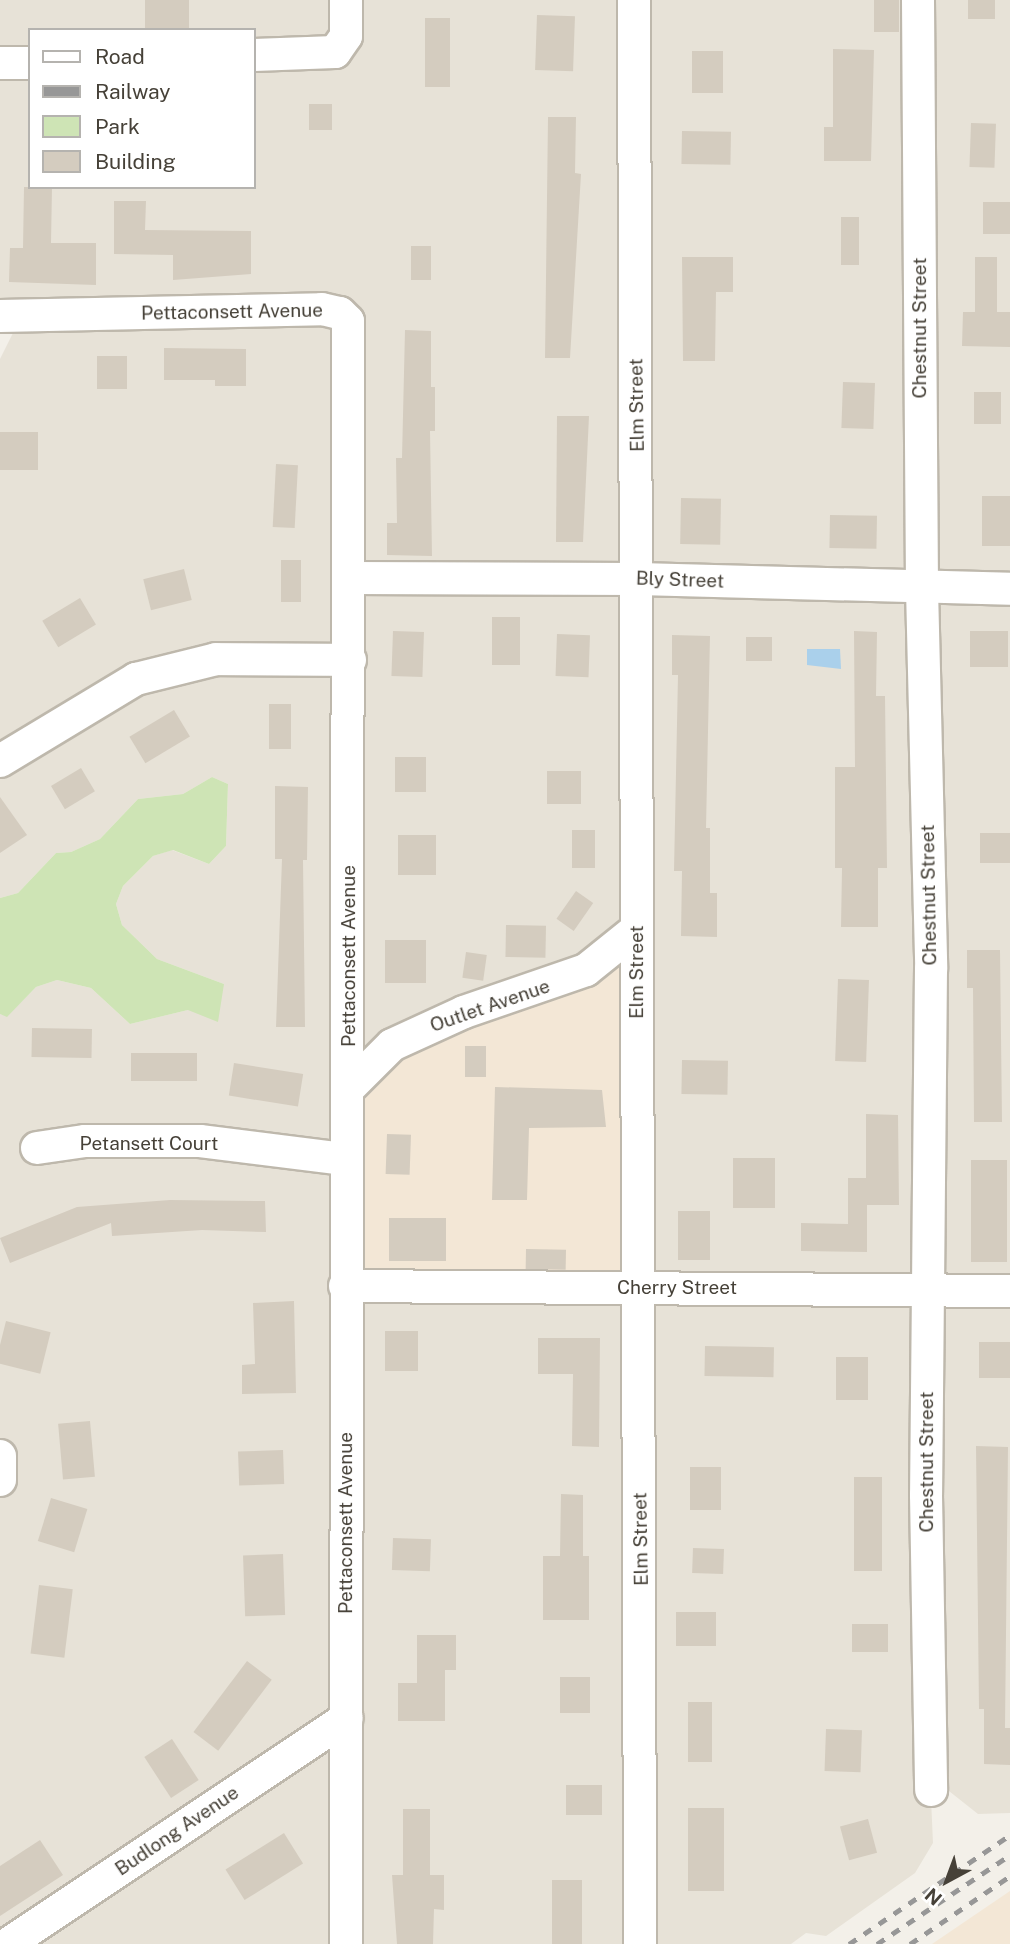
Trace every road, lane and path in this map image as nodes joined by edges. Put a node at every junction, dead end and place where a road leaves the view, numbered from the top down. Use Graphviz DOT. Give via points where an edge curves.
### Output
graph roads {
  1 [pos="346,0"];
  2 [pos="634,0"];
  3 [pos="918,0"];
  4 [pos="256,55"];
  5 [pos="28,63"];
  6 [pos="0,64"];
  7 [pos="0,316"];
  8 [pos="350,578"];
  9 [pos="639,579"];
  10 [pos="922,589"];
  11 [pos="1010,589"];
  12 [pos="350,660"];
  13 [pos="0,761"];
  14 [pos="637,929"];
  15 [pos="348,1089"];
  16 [pos="37,1148"];
  17 [pos="345,1159"];
  18 [pos="345,1286"];
  19 [pos="636,1287"];
  20 [pos="927,1289"];
  21 [pos="1010,1291"];
  22 [pos="0,1457"];
  23 [pos="0,1480"];
  24 [pos="347,1718"];
  25 [pos="931,1790"];
  26 [pos="8,1944"];
  27 [pos="346,1944"];
  28 [pos="640,1944"];
  1 -- 4 [label="street" via="346,36 335,52"];
  2 -- 9 [label="street, Elm Street"];
  3 -- 10 [label="street, Chestnut Street"];
  5 -- 6 [label="street"];
  7 -- 8 [label="street, Pettaconsett Avenue" via="322,309 340,313 348,321"];
  8 -- 9 [label="street, Bly Street"];
  8 -- 12 [label="street, Pettaconsett Avenue"];
  9 -- 10 [label="street, Bly Street"];
  9 -- 14 [label="street, Elm Street"];
  10 -- 11 [label="street, Bly Street"];
  10 -- 20 [label="street, Chestnut Street" via="931,969"];
  12 -- 13 [label="street" via="216,659 136,679"];
  12 -- 15 [label="street, Pettaconsett Avenue"];
  14 -- 15 [label="street, Outlet Avenue" via="586,970 464,1012 392,1045"];
  14 -- 19 [label="street, Elm Street"];
  15 -- 17 [label="street, Pettaconsett Avenue"];
  16 -- 17 [label="street, Petansett Court" via="85,1141 200,1141"];
  17 -- 18 [label="street, Pettaconsett Avenue"];
  18 -- 19 [label="street, Cherry Street"];
  18 -- 24 [label="street, Pettaconsett Avenue"];
  19 -- 20 [label="street, Cherry Street"];
  19 -- 28 [label="street, Elm Street" via="642,1558"];
  20 -- 21 [label="street, Cherry Street"];
  20 -- 25 [label="street, Chestnut Street"];
  22 -- 23 [label="street"];
  24 -- 26 [label="street, Budlong Avenue"];
  24 -- 27 [label="street, Pettaconsett Avenue"];
}
